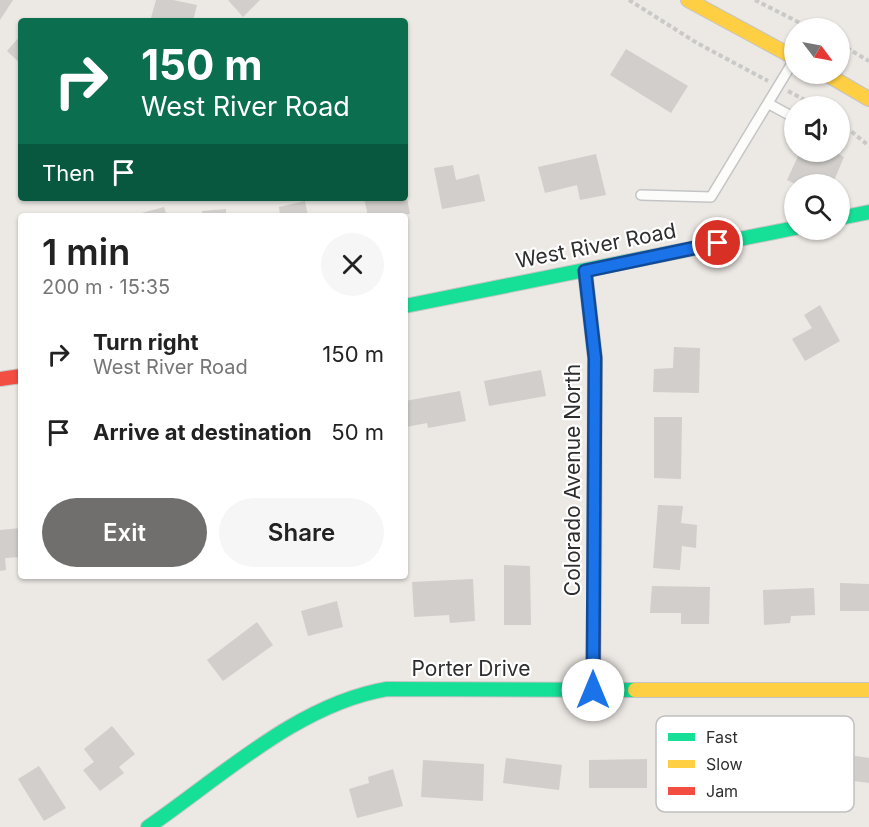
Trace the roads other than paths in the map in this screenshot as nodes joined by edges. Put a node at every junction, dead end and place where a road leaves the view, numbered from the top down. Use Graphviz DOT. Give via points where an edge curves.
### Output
graph roads {
  1 [pos="688,0"];
  2 [pos="784,52"];
  3 [pos="784,78"];
  4 [pos="843,84"];
  5 [pos="869,99"];
  6 [pos="769,104"];
  7 [pos="784,112"];
  8 [pos="641,195"];
  9 [pos="869,212"];
  10 [pos="850,216"];
  11 [pos="784,230"];
  12 [pos="585,271"];
  13 [pos="408,305"];
  14 [pos="18,376"];
  15 [pos="0,379"];
  16 [pos="593,690"];
  17 [pos="869,690"];
  18 [pos="148,827"];
  1 -- 2 [label="street"];
  3 -- 6 [label="lane"];
  4 -- 5 [label="street"];
  6 -- 7 [label="lane"];
  6 -- 8 [label="lane" via="711,197"];
  9 -- 10 [label="street"];
  11 -- 12 [label="street, West River Road"];
  12 -- 13 [label="street, West River Road"];
  12 -- 16 [label="street, Colorado Avenue North" via="595,358"];
  14 -- 15 [label="street"];
  16 -- 17 [label="street, Porter Drive"];
  16 -- 18 [label="street, Porter Drive" via="364,692 322,708 288,728"];
}
